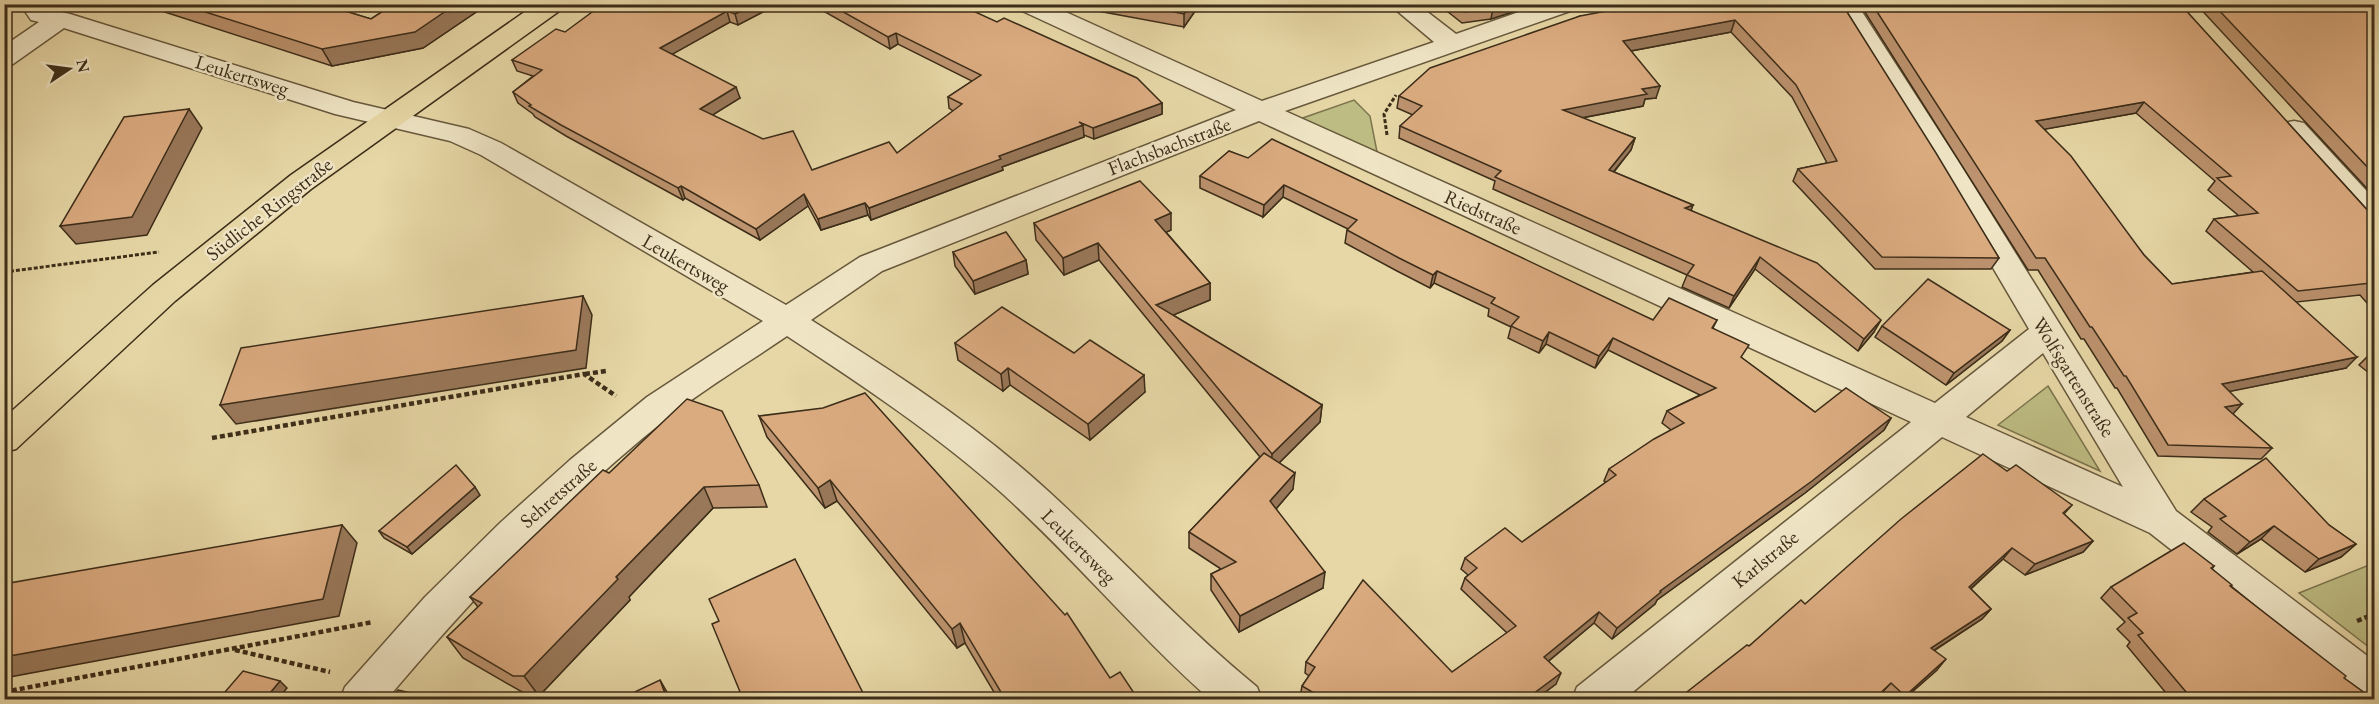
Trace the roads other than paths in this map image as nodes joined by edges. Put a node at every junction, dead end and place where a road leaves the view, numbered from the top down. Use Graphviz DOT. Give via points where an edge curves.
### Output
graph roads {
  1 [pos="32,4"];
  2 [pos="553,4"];
  3 [pos="1027,4"];
  4 [pos="1401,4"];
  5 [pos="1567,4"];
  6 [pos="1844,4"];
  7 [pos="61,19"];
  8 [pos="1452,43"];
  9 [pos="4,58"];
  10 [pos="1259,111"];
  11 [pos="2280,115"];
  12 [pos="389,118"];
  13 [pos="2374,217"];
  14 [pos="785,320"];
  15 [pos="2046,333"];
  16 [pos="1939,418"];
  17 [pos="4,439"];
  18 [pos="2163,522"];
  19 [pos="2374,685"];
  20 [pos="367,691"];
  21 [pos="1242,699"];
  22 [pos="1592,699"];
  1 -- 7 [label="street, Leukertsweg" via="40,15"];
  2 -- 12 [label="main road, Südliche Ringstraße"];
  3 -- 10 [label="street, Riedstraße"];
  4 -- 8 [label="street"];
  5 -- 8 [label="street, Flachsbachstraße"];
  6 -- 15 [label="street, Wolfsgartenstraße" via="1946,164"];
  7 -- 9 [label="street"];
  7 -- 12 [label="street, Leukertsweg" via="345,108"];
  8 -- 10 [label="street, Flachsbachstraße"];
  10 -- 14 [label="street, Flachsbachstraße" via="893,254"];
  10 -- 16 [label="street, Riedstraße"];
  11 -- 13 [label="street"];
  12 -- 14 [label="street, Leukertsweg" via="459,135 491,149"];
  12 -- 17 [label="main road, Südliche Ringstraße" via="223,244"];
  14 -- 20 [label="street, Sehretstraße" via="646,417 514,532"];
  14 -- 21 [label="street, Leukertsweg" via="918,406 977,450 1081,546 1204,669"];
  15 -- 16 [label="street, Karlstraße"];
  15 -- 18 [label="street, Wolfsgartenstraße"];
  16 -- 18 [label="street"];
  16 -- 22 [label="street, Karlstraße"];
  18 -- 19 [label="street, Wolfsgartenstraße"];
}
